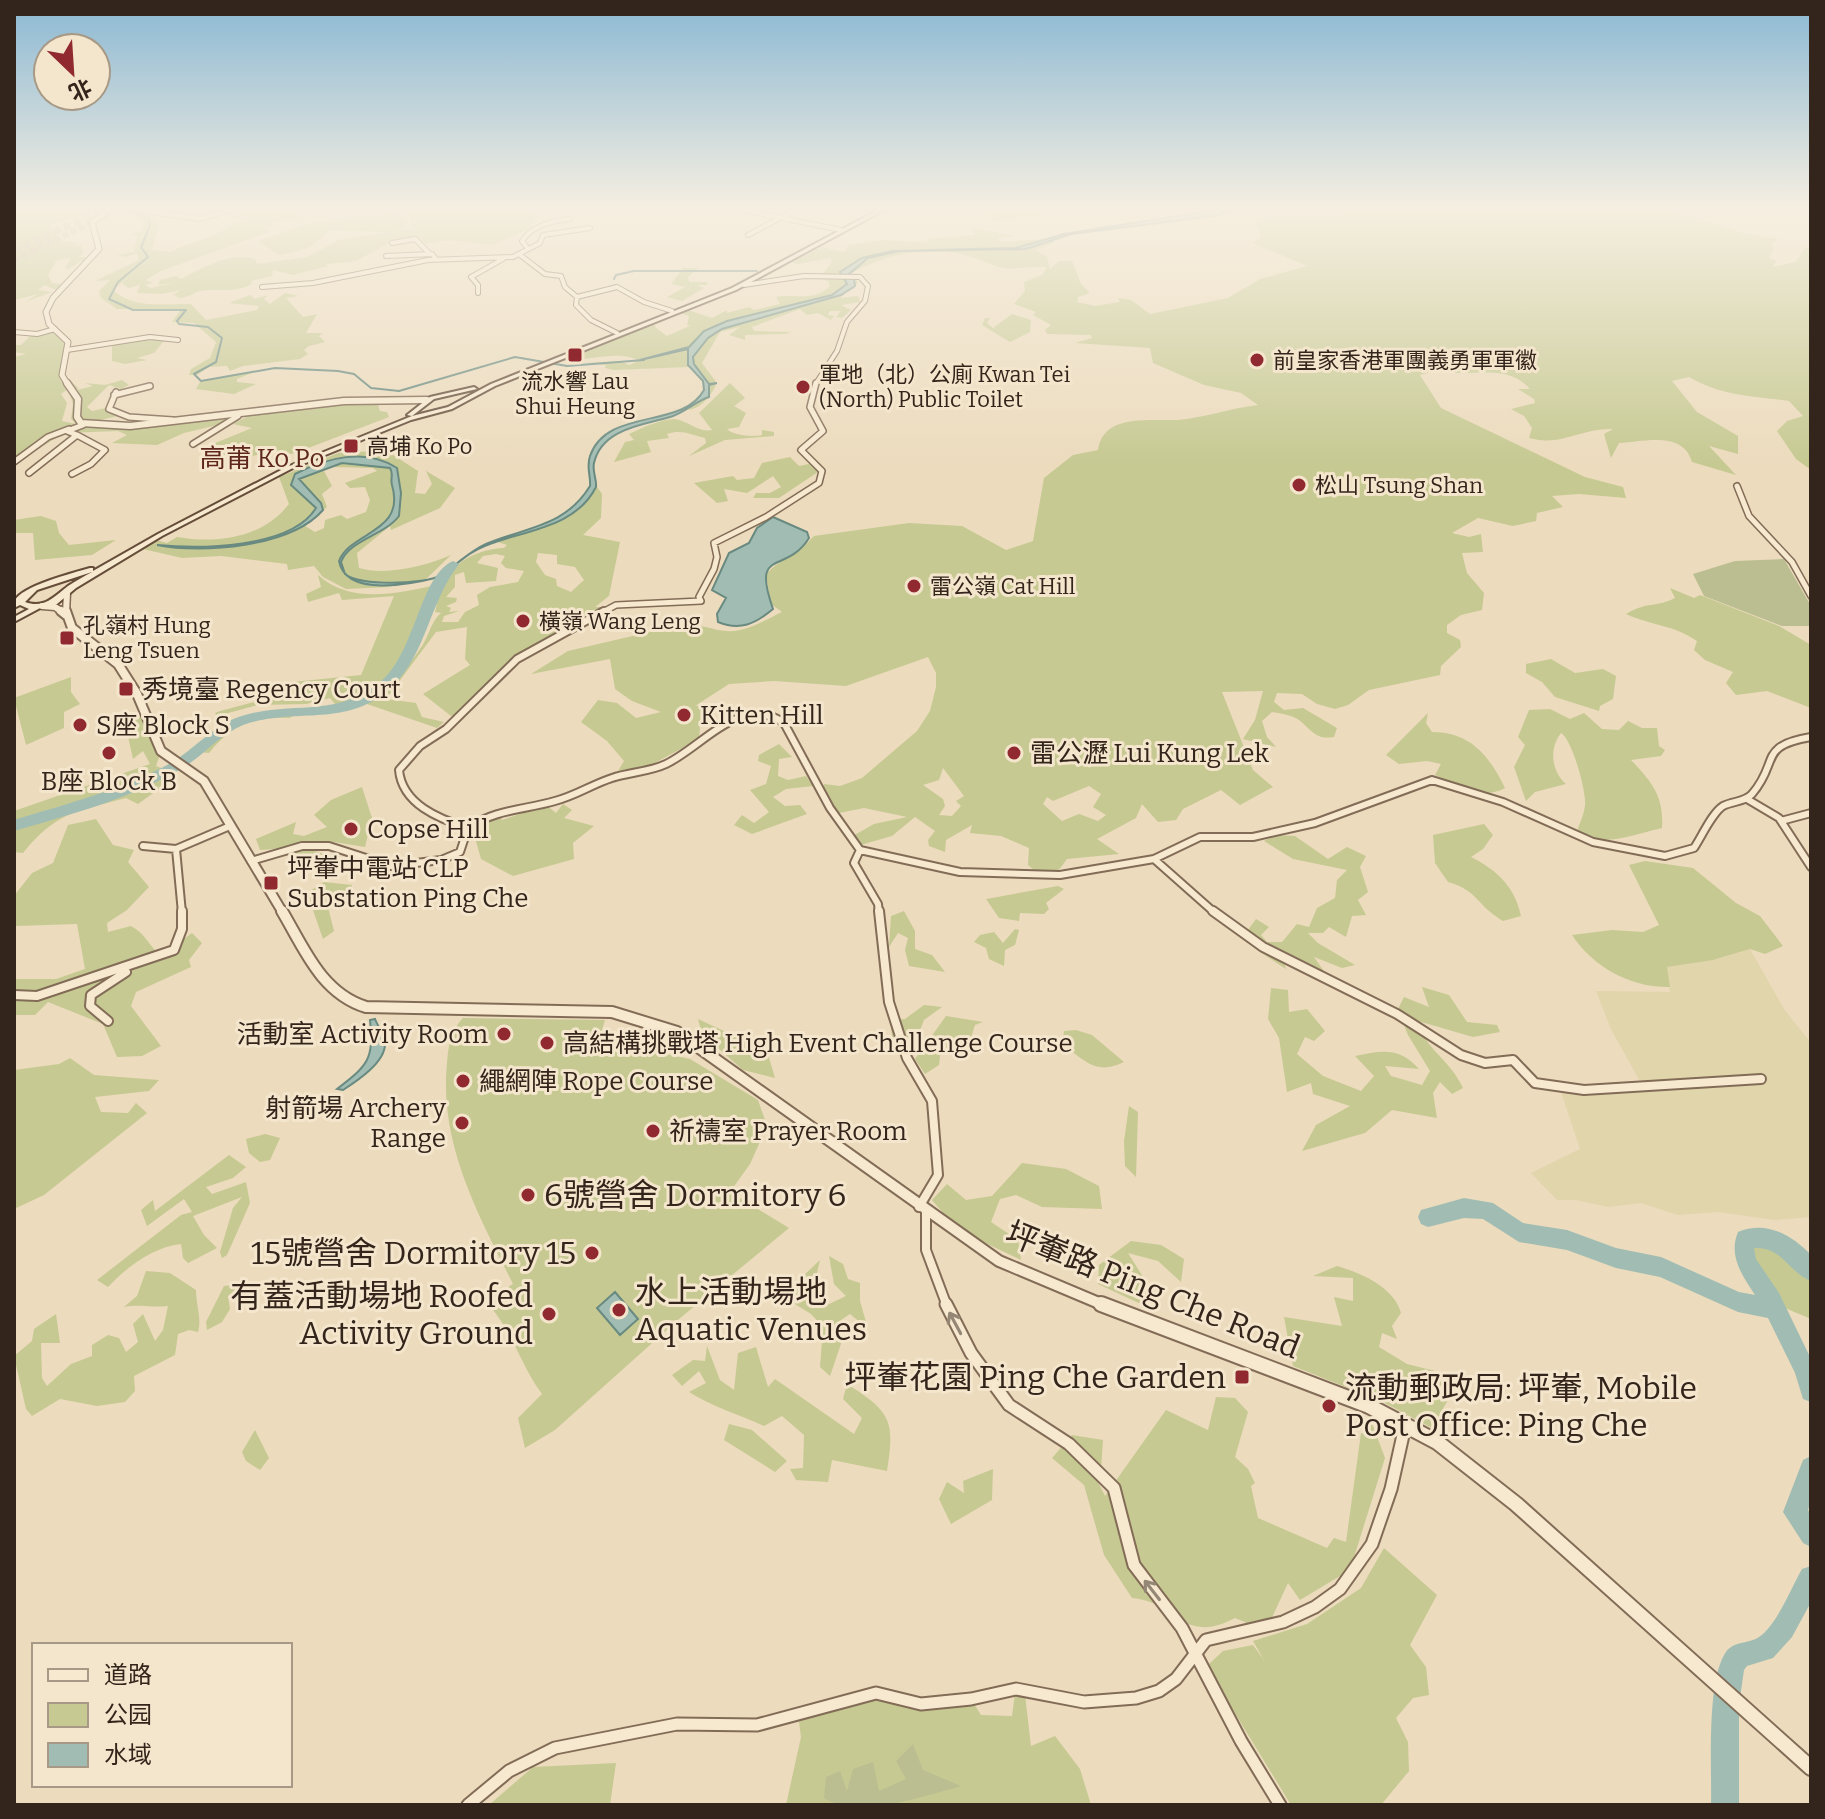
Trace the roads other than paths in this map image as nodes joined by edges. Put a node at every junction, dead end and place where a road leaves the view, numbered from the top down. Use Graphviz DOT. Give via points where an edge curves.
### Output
graph roads {
  1 [pos="59,294"];
  2 [pos="573,294"];
  3 [pos="590,294"];
  4 [pos="630,294"];
  5 [pos="712,294"];
  6 [pos="721,294"];
  7 [pos="868,294"];
  8 [pos="577,297"];
  9 [pos="672,311"];
  10 [pos="55,329"];
  11 [pos="14,332"];
  12 [pos="611,333"];
  13 [pos="178,340"];
  14 [pos="67,350"];
  15 [pos="555,359"];
  16 [pos="542,364"];
  17 [pos="150,386"];
  18 [pos="441,395"];
  19 [pos="425,402"];
  20 [pos="456,404"];
  21 [pos="442,410"];
  22 [pos="238,416"];
  23 [pos="187,420"];
  24 [pos="83,425"];
  25 [pos="69,429"];
  26 [pos="77,435"];
  27 [pos="193,444"];
  28 [pos="14,462"];
  29 [pos="29,473"];
  30 [pos="72,474"];
  31 [pos="1737,486"];
  32 [pos="158,534"];
  33 [pos="141,544"];
  34 [pos="52,583"];
  35 [pos="67,592"];
  36 [pos="1811,596"];
  37 [pos="22,597"];
  38 [pos="14,606"];
  39 [pos="41,606"];
  40 [pos="66,615"];
  41 [pos="14,620"];
  42 [pos="1811,737"];
  43 [pos="1747,799"];
  44 [pos="1811,813"];
  45 [pos="1781,821"];
  46 [pos="230,826"];
  47 [pos="468,828"];
  48 [pos="143,846"];
  49 [pos="176,849"];
  50 [pos="860,850"];
  51 [pos="1154,859"];
  52 [pos="251,861"];
  53 [pos="1811,867"];
  54 [pos="146,961"];
  55 [pos="14,995"];
  56 [pos="108,1021"];
  57 [pos="1761,1079"];
  58 [pos="923,1210"];
  59 [pos="1405,1424"];
  60 [pos="1194,1655"];
  61 [pos="1811,1768"];
  62 [pos="468,1805"];
  63 [pos="1280,1805"];
  1 -- 10 [label="street" via="48,306 46,319"];
  2 -- 8 [label="street"];
  3 -- 8 [label="street"];
  4 -- 9 [label="street"];
  5 -- 9 [label="main road"];
  6 -- 15 [label="main road"];
  7 -- 47 [label="street" via="809,393 810,413 823,431 801,450 822,471 819,483 714,543 717,557 701,601 616,605 517,659 399,770 409,796 440,818"];
  8 -- 12 [label="street" via="576,305"];
  9 -- 12 [label="main road"];
  10 -- 11 [label="street"];
  10 -- 14 [label="street" via="68,340"];
  12 -- 15 [label="main road"];
  13 -- 14 [label="street" via="150,337"];
  14 -- 24 [label="street" via="62,375 78,399 77,417"];
  15 -- 16 [label="main road"];
  16 -- 18 [label="main road" via="481,387"];
  16 -- 20 [label="main road"];
  17 -- 23 [label="street" via="115,393 108,408 127,417"];
  18 -- 19 [label="main road"];
  18 -- 20 [label="main road" via="455,397"];
  19 -- 21 [label="main road" via="429,410"];
  19 -- 22 [label="street" via="344,401"];
  19 -- 32 [label="main road" via="411,414 285,466"];
  20 -- 21 [label="main road"];
  21 -- 32 [label="main road" via="301,463"];
  22 -- 23 [label="street"];
  22 -- 27 [label="street"];
  23 -- 24 [label="street"];
  24 -- 25 [label="street"];
  25 -- 26 [label="street" via="67,433"];
  25 -- 28 [label="street"];
  26 -- 29 [label="street"];
  26 -- 30 [label="street" via="105,449"];
  31 -- 36 [label="street" via="1737,496 1763,534 1788,557"];
  32 -- 33 [label="main road"];
  33 -- 34 [label="main road"];
  33 -- 35 [label="main road"];
  34 -- 35 [label="main road" via="65,585"];
  34 -- 37 [label="main road"];
  35 -- 39 [label="main road"];
  35 -- 40 [label="street"];
  37 -- 38 [label="main road"];
  37 -- 39 [label="main road" via="24,605"];
  39 -- 40 [label="street"];
  39 -- 41 [label="main road"];
  40 -- 46 [label="street, 坪輋路 Ping Che Road" via="75,633 118,664 137,694 153,737 170,757 204,781"];
  42 -- 43 [label="street" via="1788,741 1771,753 1763,780"];
  43 -- 45 [label="street"];
  43 -- 51 [label="street" via="1721,807 1694,848 1665,856 1593,842 1503,802 1432,780 1315,823 1253,837 1200,837"];
  44 -- 45 [label="street"];
  45 -- 53 [label="street"];
  46 -- 49 [label="street"];
  46 -- 52 [label="street, 坪輋路 Ping Che Road"];
  47 -- 50 [label="street" via="496,810 558,800 616,776 659,767 692,751 730,722 766,713 784,723 830,808"];
  47 -- 52 [label="street" via="460,852 421,864 391,866 329,846 302,846"];
  48 -- 49 [label="street"];
  49 -- 54 [label="street" via="181,892 178,945"];
  50 -- 51 [label="street" via="960,872 1060,875"];
  50 -- 58 [label="street" via="854,863 878,904 889,1002 907,1058 932,1101 938,1175"];
  51 -- 57 [label="street" via="1261,945 1415,1025 1452,1053 1495,1067 1513,1060 1535,1083 1584,1090"];
  52 -- 58 [label="street, 坪輋路 Ping Che Road" via="323,979 345,1000 383,1010 600,1011 655,1022 696,1043"];
  54 -- 55 [label="street" via="37,996"];
  54 -- 56 [label="street" via="91,995 90,1006"];
  58 -- 59 [label="street, 坪輋路 Ping Che Road" via="978,1249 1032,1277 1346,1396"];
  60 -- 58 [label="street, one-way" via="1182,1628 1134,1565 1110,1483 1059,1436 1009,1405 971,1353 926,1250"];
  59 -- 60 [label="street" via="1377,1538 1349,1583 1314,1609 1282,1623 1210,1637"];
  59 -- 61 [label="street, 坪輋路 Ping Che Road" via="1474,1469"];
  60 -- 62 [label="street" via="1182,1674 1159,1691 1114,1703 1016,1689 921,1704 876,1693 757,1725 677,1724 604,1736 555,1748 509,1771"];
  60 -- 63 [label="street"];
}
